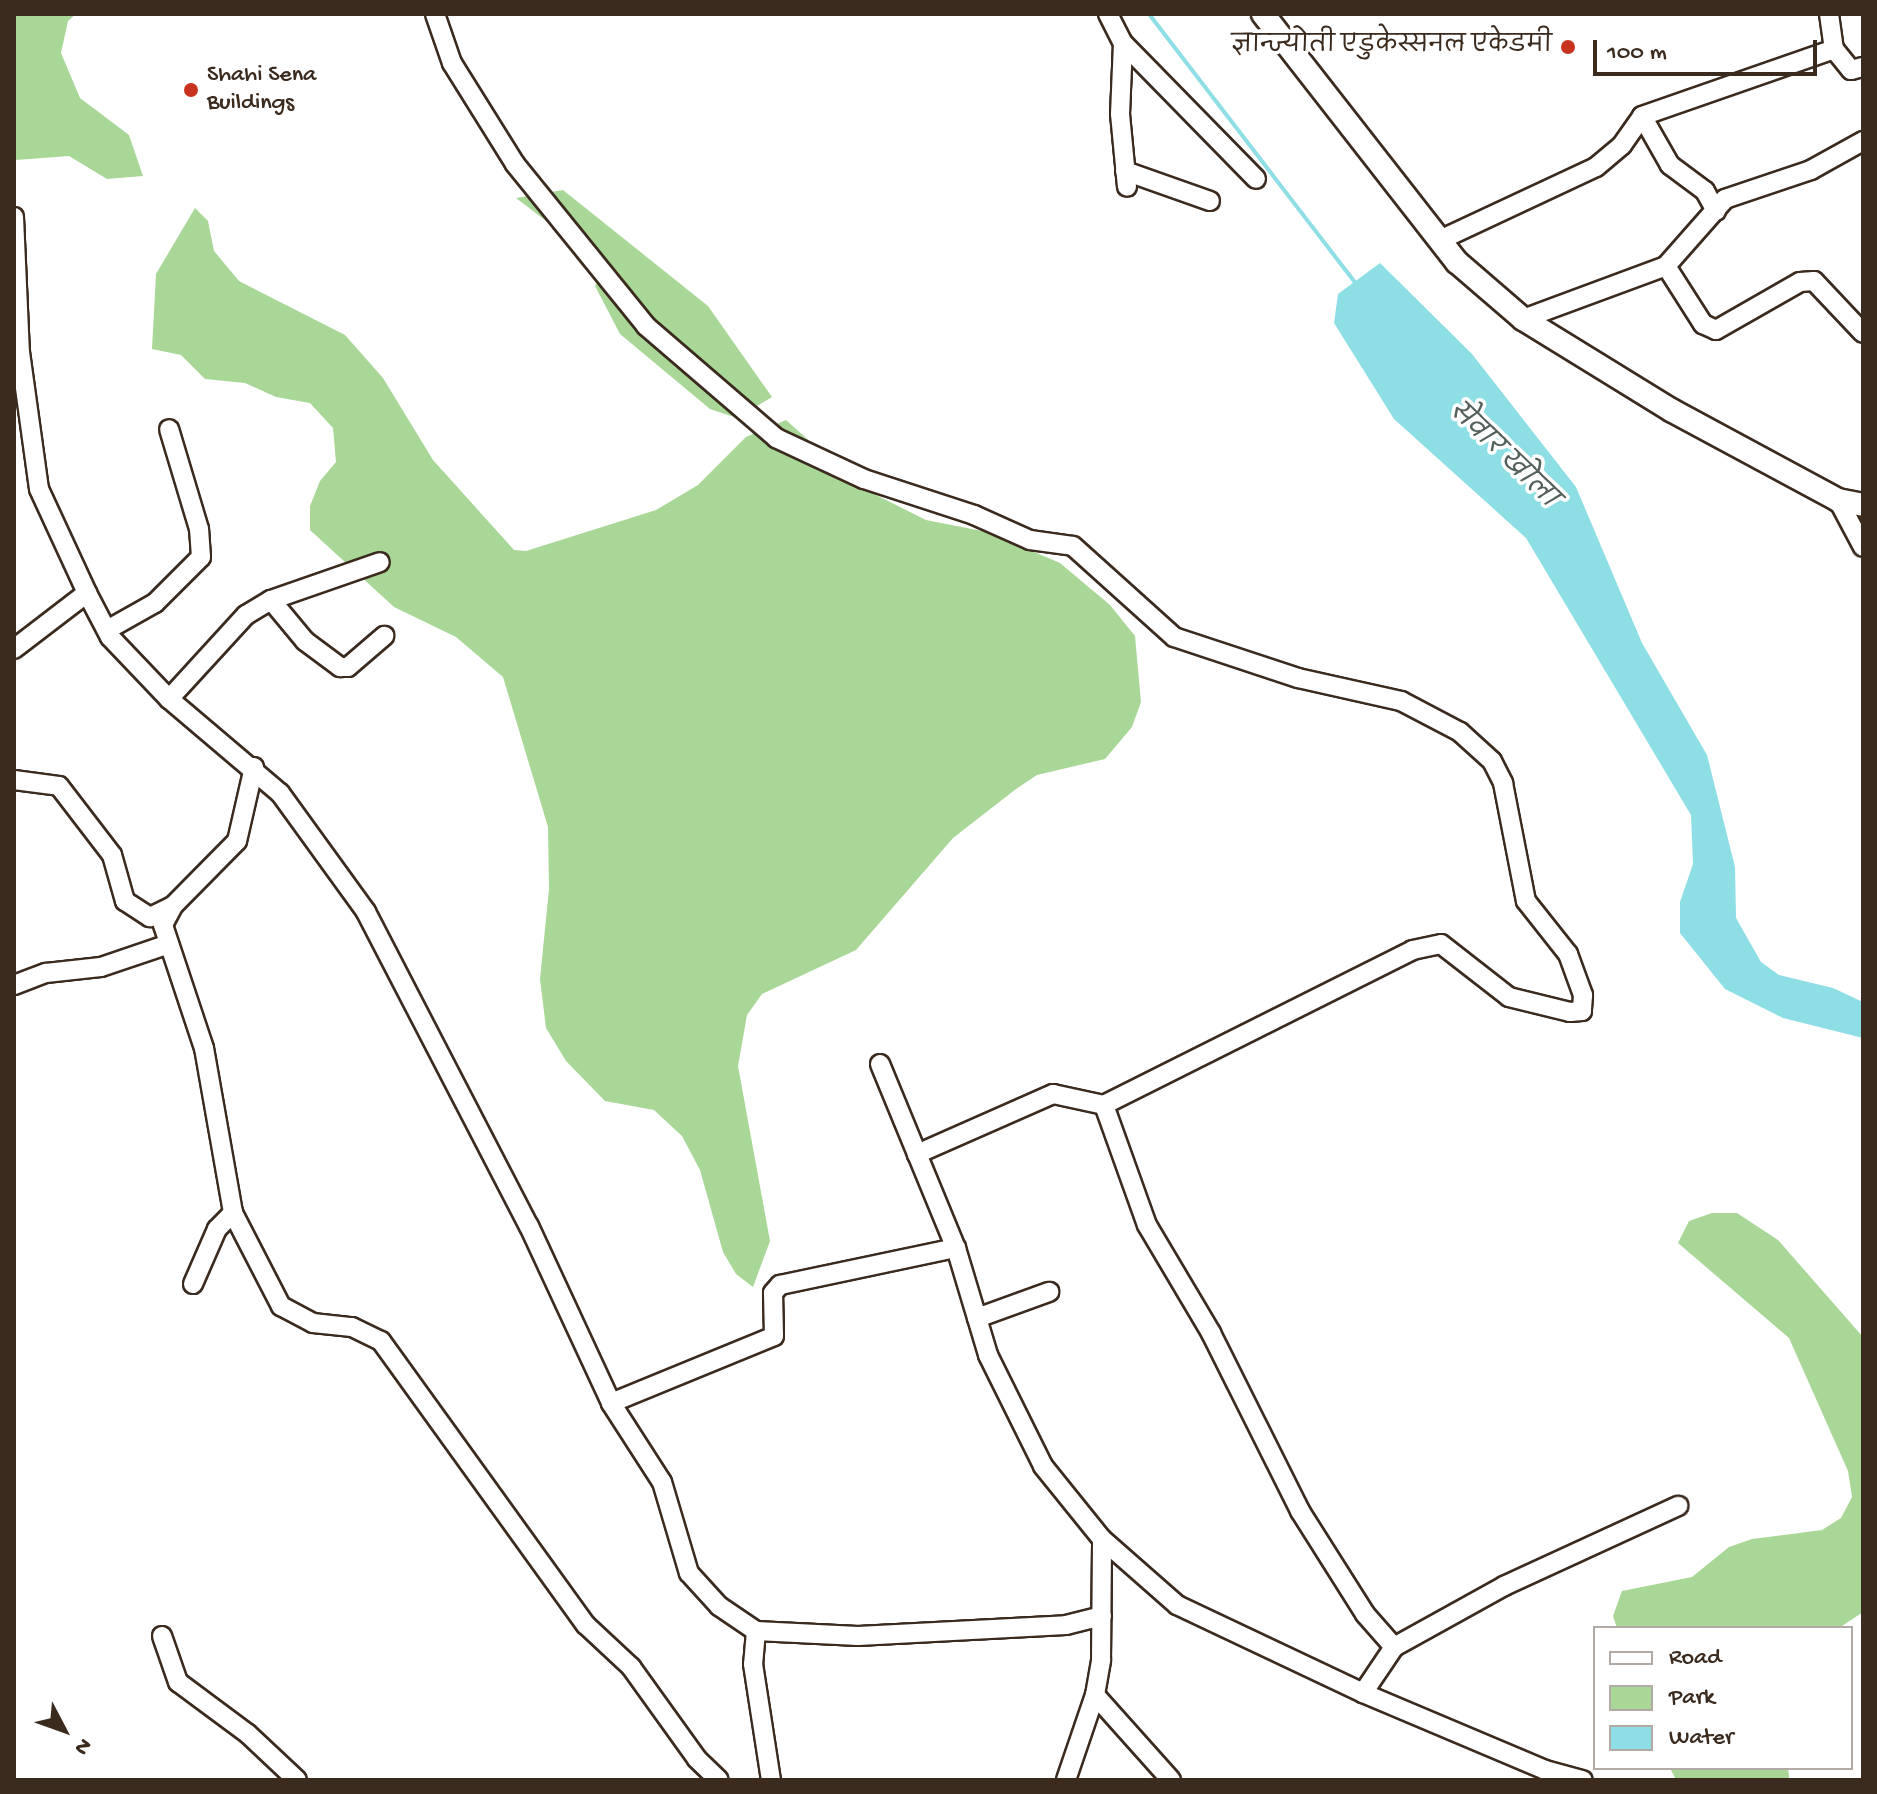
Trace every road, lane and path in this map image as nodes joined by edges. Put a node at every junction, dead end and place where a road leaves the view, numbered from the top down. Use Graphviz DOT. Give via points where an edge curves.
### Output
graph roads {
  1 [pos="435,14"];
  2 [pos="1108,14"];
  3 [pos="1263,14"];
  4 [pos="1829,14"];
  5 [pos="1123,43"];
  6 [pos="1834,49"];
  7 [pos="1863,67"];
  8 [pos="1642,116"];
  9 [pos="1863,141"];
  10 [pos="1256,179"];
  11 [pos="1210,201"];
  12 [pos="1716,211"];
  13 [pos="14,217"];
  14 [pos="1440,240"];
  15 [pos="1666,266"];
  16 [pos="1523,319"];
  17 [pos="1863,333"];
  18 [pos="169,429"];
  19 [pos="1838,500"];
  20 [pos="1863,505"];
  21 [pos="1863,547"];
  22 [pos="380,562"];
  23 [pos="87,593"];
  24 [pos="271,600"];
  25 [pos="107,630"];
  26 [pos="384,636"];
  27 [pos="14,649"];
  28 [pos="169,699"];
  29 [pos="254,767"];
  30 [pos="14,780"];
  31 [pos="173,906"];
  32 [pos="166,945"];
  33 [pos="14,985"];
  34 [pos="880,1064"];
  35 [pos="1104,1105"];
  36 [pos="917,1154"];
  37 [pos="233,1213"];
  38 [pos="956,1248"];
  39 [pos="193,1284"];
  40 [pos="1049,1292"];
  41 [pos="977,1318"];
  42 [pos="611,1403"];
  43 [pos="1678,1506"];
  44 [pos="1102,1539"];
  45 [pos="1102,1616"];
  46 [pos="756,1631"];
  47 [pos="162,1636"];
  48 [pos="1394,1647"];
  49 [pos="1363,1693"];
  50 [pos="1095,1695"];
  51 [pos="1546,1775"];
  52 [pos="297,1780"];
  53 [pos="719,1780"];
  54 [pos="771,1780"];
  55 [pos="1066,1780"];
  56 [pos="1171,1780"];
  57 [pos="1583,1780"];
  1 -- 35 [label="street" via="452,63 515,164 646,326 776,438 864,479 974,515 1030,540 1073,546 1174,637 1298,678 1401,701 1460,732 1492,761 1503,783 1526,901 1568,954 1583,995 1582,1011 1509,997 1441,944 1413,950"];
  2 -- 5 [label="street"];
  3 -- 14 [label="street"];
  4 -- 6 [label="street"];
  5 -- 10 [label="street"];
  5 -- 11 [label="street" via="1120,114 1126,179"];
  6 -- 7 [label="street" via="1851,70"];
  6 -- 8 [label="street"];
  8 -- 12 [label="street" via="1670,165 1705,191"];
  8 -- 14 [label="street" via="1622,145 1596,167"];
  9 -- 12 [label="street" via="1811,170 1725,199"];
  12 -- 15 [label="street"];
  13 -- 23 [label="street" via="20,352 39,489"];
  14 -- 16 [label="street" via="1457,262"];
  15 -- 16 [label="street"];
  15 -- 17 [label="street" via="1703,324 1716,330 1800,282 1814,281"];
  16 -- 19 [label="street" via="1671,410"];
  18 -- 25 [label="street" via="199,529 201,557 155,603"];
  19 -- 20 [label="street"];
  19 -- 21 [label="street"];
  22 -- 24 [label="street"];
  23 -- 25 [label="street"];
  23 -- 27 [label="street"];
  24 -- 26 [label="street" via="305,641 340,667 348,667"];
  24 -- 28 [label="street" via="246,615"];
  25 -- 28 [label="street"];
  28 -- 29 [label="street" via="193,724"];
  29 -- 31 [label="street" via="237,841"];
  29 -- 42 [label="street" via="280,793 366,912 529,1226"];
  30 -- 31 [label="street" via="59,786 112,855 125,901 150,917"];
  31 -- 32 [label="street" via="163,925"];
  32 -- 33 [label="street" via="101,967 46,973"];
  32 -- 37 [label="street" via="187,989 204,1048"];
  34 -- 36 [label="street"];
  35 -- 36 [label="street" via="1053,1094"];
  35 -- 48 [label="street" via="1147,1225 1211,1333 1300,1511 1365,1614"];
  36 -- 38 [label="street"];
  37 -- 39 [label="street" via="217,1229"];
  37 -- 53 [label="street" via="281,1306 313,1323 352,1327 381,1341 586,1625 631,1667 697,1759"];
  38 -- 41 [label="street"];
  38 -- 42 [label="street" via="780,1285 773,1293 774,1336"];
  40 -- 41 [label="street"];
  41 -- 44 [label="street" via="988,1355 1043,1466"];
  42 -- 46 [label="street" via="662,1482 689,1573 719,1606"];
  43 -- 48 [label="street" via="1504,1586"];
  44 -- 45 [label="street"];
  44 -- 49 [label="street" via="1177,1605"];
  45 -- 46 [label="street" via="1066,1625 858,1636"];
  45 -- 50 [label="street"];
  46 -- 54 [label="street" via="753,1664"];
  47 -- 52 [label="street" via="178,1682 248,1734"];
  48 -- 49 [label="street"];
  49 -- 51 [label="street"];
  50 -- 55 [label="street"];
  50 -- 56 [label="street"];
  51 -- 57 [label="street"];
}
